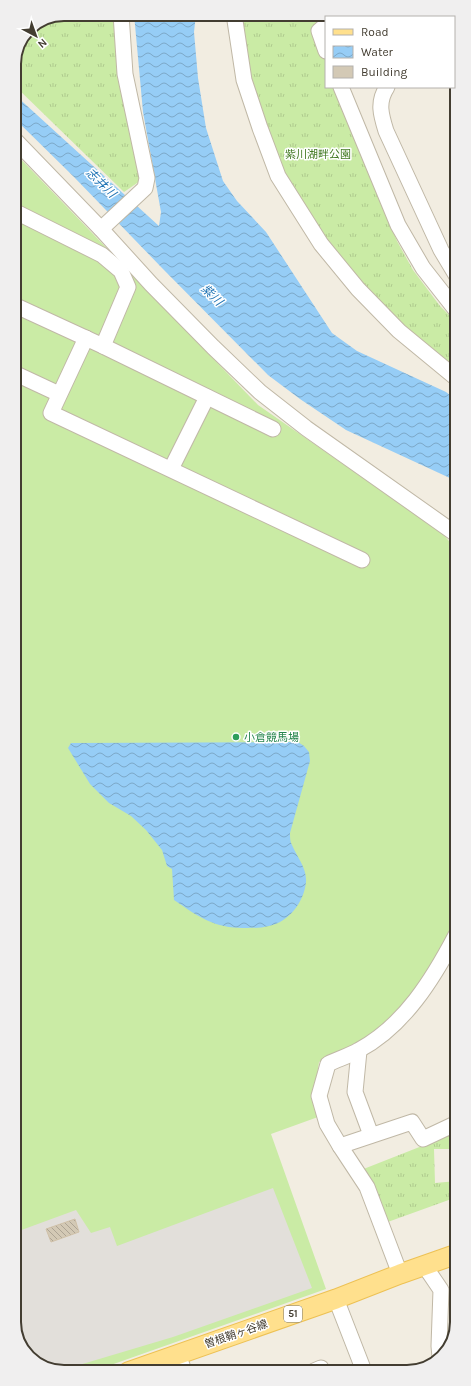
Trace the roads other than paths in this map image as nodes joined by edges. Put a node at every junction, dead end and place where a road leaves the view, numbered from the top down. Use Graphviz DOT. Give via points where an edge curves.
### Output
graph roads {
  1 [pos="121,21"];
  2 [pos="235,21"];
  3 [pos="325,26"];
  4 [pos="325,48"];
  5 [pos="340,88"];
  6 [pos="386,88"];
  7 [pos="21,147"];
  8 [pos="21,214"];
  9 [pos="101,229"];
  10 [pos="450,265"];
  11 [pos="450,302"];
  12 [pos="21,308"];
  13 [pos="86,338"];
  14 [pos="103,346"];
  15 [pos="450,373"];
  16 [pos="21,376"];
  17 [pos="59,394"];
  18 [pos="207,397"];
  19 [pos="273,429"];
  20 [pos="171,469"];
  21 [pos="450,530"];
  22 [pos="362,560"];
  23 [pos="450,946"];
  24 [pos="359,1050"];
  25 [pos="450,1126"];
  26 [pos="370,1135"];
  27 [pos="340,1146"];
  28 [pos="450,1256"];
  29 [pos="424,1265"];
  30 [pos="400,1274"];
  31 [pos="336,1299"];
  32 [pos="439,1350"];
  33 [pos="180,1363"];
  34 [pos="168,1365"];
  35 [pos="362,1365"];
  1 -- 9 [label="street" via="125,74 147,178 145,188"];
  2 -- 15 [label="street" via="244,80 278,176 321,244 358,289 399,331"];
  3 -- 4 [label="street" via="319,32"];
  5 -- 11 [label="street" via="398,225 423,268"];
  6 -- 10 [label="street" via="380,101 386,131"];
  7 -- 9 [label="street"];
  8 -- 14 [label="street" via="102,255 122,271 128,287"];
  9 -- 21 [label="street" via="151,284 260,392 306,428"];
  12 -- 13 [label="street"];
  13 -- 14 [label="street"];
  13 -- 17 [label="street"];
  14 -- 18 [label="street"];
  16 -- 17 [label="street"];
  17 -- 20 [label="street" via="51,413"];
  18 -- 19 [label="street"];
  18 -- 20 [label="street"];
  20 -- 22 [label="street"];
  23 -- 24 [label="street" via="438,969 394,1025"];
  24 -- 26 [label="street" via="355,1092"];
  24 -- 27 [label="street" via="328,1064 319,1096 327,1124"];
  25 -- 26 [label="street" via="423,1140 412,1122"];
  26 -- 27 [label="street"];
  27 -- 30 [label="street" via="367,1187"];
  28 -- 29 [label="main road, 曽根鞘ヶ谷線 / 51"];
  29 -- 30 [label="main road, 曽根鞘ヶ谷線 / 51"];
  29 -- 32 [label="street" via="440,1290"];
  30 -- 31 [label="main road, 曽根鞘ヶ谷線 / 51"];
  31 -- 33 [label="main road, 曽根鞘ヶ谷線 / 51"];
  31 -- 35 [label="street"];
  33 -- 34 [label="main road, 曽根鞘ヶ谷線 / 51"];
}
